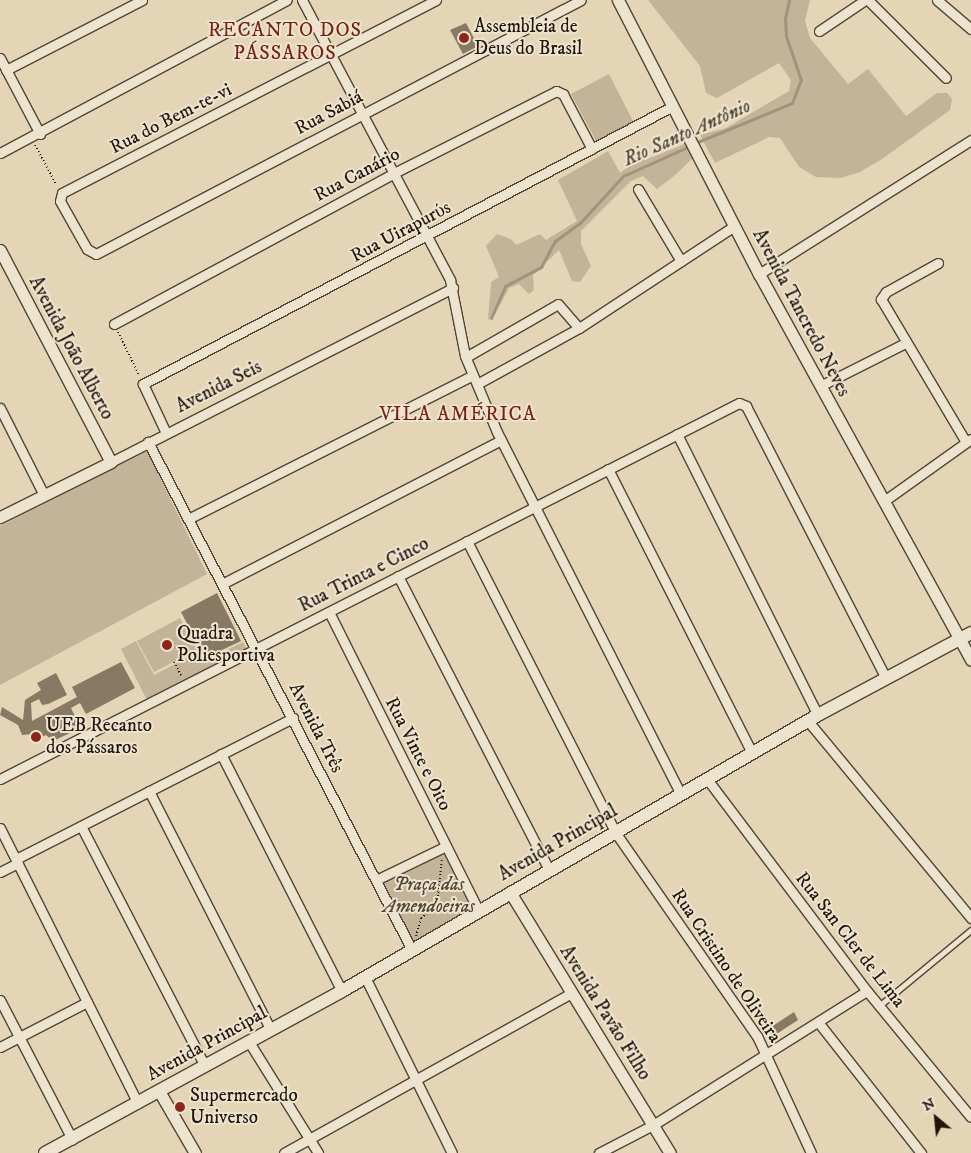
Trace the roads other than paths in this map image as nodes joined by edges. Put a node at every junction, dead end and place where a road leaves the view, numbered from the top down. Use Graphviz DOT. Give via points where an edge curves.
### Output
graph roads {
  1 [pos="142,0"];
  2 [pos="287,0"];
  3 [pos="302,0"];
  4 [pos="436,0"];
  5 [pos="581,0"];
  6 [pos="618,0"];
  7 [pos="866,0"];
  8 [pos="937,0"];
  9 [pos="971,29"];
  10 [pos="818,31"];
  11 [pos="332,55"];
  12 [pos="0,58"];
  13 [pos="6,70"];
  14 [pos="946,78"];
  15 [pos="673,106"];
  16 [pos="362,113"];
  17 [pos="36,136"];
  18 [pos="971,140"];
  19 [pos="592,149"];
  20 [pos="0,153"];
  21 [pos="394,173"];
  22 [pos="638,189"];
  23 [pos="734,226"];
  24 [pos="428,237"];
  25 [pos="0,250"];
  26 [pos="91,253"];
  27 [pos="681,261"];
  28 [pos="938,263"];
  29 [pos="759,274"];
  30 [pos="453,288"];
  31 [pos="114,324"];
  32 [pos="579,328"];
  33 [pos="905,343"];
  34 [pos="466,357"];
  35 [pos="473,375"];
  36 [pos="477,384"];
  37 [pos="820,386"];
  38 [pos="0,408"];
  39 [pos="166,433"];
  40 [pos="677,434"];
  41 [pos="501,440"];
  42 [pos="969,441"];
  43 [pos="148,442"];
  44 [pos="111,462"];
  45 [pos="608,469"];
  46 [pos="44,495"];
  47 [pos="884,501"];
  48 [pos="534,507"];
  49 [pos="0,518"];
  50 [pos="188,519"];
  51 [pos="467,541"];
  52 [pos="398,576"];
  53 [pos="222,584"];
  54 [pos="329,612"];
  55 [pos="971,633"];
  56 [pos="959,640"];
  57 [pos="256,649"];
  58 [pos="971,659"];
  59 [pos="886,678"];
  60 [pos="293,718"];
  61 [pos="813,718"];
  62 [pos="752,753"];
  63 [pos="221,754"];
  64 [pos="707,779"];
  65 [pos="0,780"];
  66 [pos="149,791"];
  67 [pos="681,794"];
  68 [pos="81,826"];
  69 [pos="0,828"];
  70 [pos="615,832"];
  71 [pos="444,850"];
  72 [pos="17,861"];
  73 [pos="549,870"];
  74 [pos="0,872"];
  75 [pos="376,880"];
  76 [pos="510,892"];
  77 [pos="478,910"];
  78 [pos="971,918"];
  79 [pos="971,930"];
  80 [pos="412,950"];
  81 [pos="365,977"];
  82 [pos="342,991"];
  83 [pos="867,991"];
  84 [pos="572,993"];
  85 [pos="0,1000"];
  86 [pos="87,1002"];
  87 [pos="879,1006"];
  88 [pos="818,1022"];
  89 [pos="271,1030"];
  90 [pos="19,1037"];
  91 [pos="249,1042"];
  92 [pos="0,1047"];
  93 [pos="766,1055"];
  94 [pos="205,1066"];
  95 [pos="416,1080"];
  96 [pos="159,1091"];
  97 [pos="138,1103"];
  98 [pos="971,1117"];
  99 [pos="653,1125"];
  100 [pos="72,1139"];
  101 [pos="309,1139"];
  102 [pos="45,1153"];
  103 [pos="195,1153"];
  104 [pos="284,1153"];
  105 [pos="318,1153"];
  106 [pos="452,1153"];
  107 [pos="599,1153"];
  108 [pos="670,1153"];
  109 [pos="811,1153"];
  110 [pos="921,1153"];
  1 -- 13 [label="street"];
  2 -- 17 [label="street"];
  3 -- 11 [label="street"];
  4 -- 11 [label="street, Rua do Bem-te-vi"];
  5 -- 16 [label="street, Rua Sabiá"];
  6 -- 15 [label="street, Avenida Tancredo Neves"];
  7 -- 10 [label="street"];
  7 -- 14 [label="street"];
  8 -- 9 [label="street"];
  11 -- 16 [label="street"];
  11 -- 26 [label="street, Rua do Bem-te-vi" via="60,197"];
  12 -- 13 [label="street"];
  13 -- 17 [label="street"];
  15 -- 19 [label="street, Rua Uirapurύs"];
  15 -- 23 [label="street, Avenida Tancredo Neves"];
  16 -- 21 [label="street"];
  16 -- 26 [label="street, Rua Sabiá"];
  17 -- 20 [label="street"];
  18 -- 29 [label="street"];
  19 -- 21 [label="street, Rua Canário" via="563,94 556,91"];
  19 -- 24 [label="street, Rua Uirapurύs"];
  21 -- 24 [label="street"];
  21 -- 31 [label="street, Rua Canário"];
  22 -- 27 [label="street"];
  23 -- 27 [label="street"];
  23 -- 29 [label="street, Avenida Tancredo Neves"];
  24 -- 30 [label="street"];
  24 -- 39 [label="street, Rua Uirapurύs" via="143,384"];
  25 -- 44 [label="street, Avenida João Alberto"];
  27 -- 32 [label="street"];
  28 -- 33 [label="street" via="882,296"];
  29 -- 37 [label="street, Avenida Tancredo Neves"];
  30 -- 34 [label="street"];
  30 -- 39 [label="street, Avenida Seis"];
  32 -- 34 [label="street" via="558,304"];
  32 -- 36 [label="street"];
  33 -- 37 [label="street"];
  33 -- 42 [label="street"];
  34 -- 35 [label="street"];
  35 -- 36 [label="street"];
  35 -- 50 [label="street"];
  36 -- 41 [label="street"];
  37 -- 47 [label="street, Avenida Tancredo Neves"];
  38 -- 46 [label="street"];
  39 -- 43 [label="street, Avenida Seis"];
  40 -- 45 [label="street, Rua Trinta e Cinco"];
  40 -- 59 [label="street, Rua Trinta e Cinco" via="736,404 744,404"];
  40 -- 61 [label="street"];
  41 -- 48 [label="street"];
  41 -- 53 [label="street"];
  42 -- 47 [label="street"];
  43 -- 44 [label="street, Avenida Seis"];
  43 -- 50 [label="street, Avenida Três"];
  44 -- 46 [label="street, Avenida Seis"];
  45 -- 48 [label="street, Rua Trinta e Cinco"];
  45 -- 62 [label="street"];
  46 -- 49 [label="street, Avenida Seis"];
  47 -- 56 [label="street, Avenida Tancredo Neves"];
  48 -- 51 [label="street, Rua Trinta e Cinco"];
  48 -- 67 [label="street"];
  50 -- 53 [label="street, Avenida Três"];
  51 -- 52 [label="street, Rua Trinta e Cinco"];
  51 -- 70 [label="street, Rua Cristino de Oliveira"];
  52 -- 54 [label="street, Rua Trinta e Cinco"];
  52 -- 73 [label="street"];
  53 -- 57 [label="street, Avenida Três"];
  54 -- 57 [label="street, Rua Trinta e Cinco"];
  54 -- 71 [label="street, Rua Vinte e Oito"];
  55 -- 56 [label="main road, Avenida Principal"];
  56 -- 58 [label="street, Avenida Tancredo Neves"];
  56 -- 59 [label="main road, Avenida Principal"];
  57 -- 60 [label="street, Avenida Três"];
  57 -- 65 [label="street, Rua Trinta e Cinco"];
  59 -- 61 [label="main road, Avenida Principal"];
  60 -- 63 [label="street"];
  60 -- 75 [label="street, Avenida Três"];
  61 -- 62 [label="main road, Avenida Principal"];
  61 -- 78 [label="street"];
  62 -- 64 [label="main road, Avenida Principal"];
  63 -- 66 [label="street"];
  63 -- 82 [label="street"];
  64 -- 67 [label="main road, Avenida Principal"];
  64 -- 83 [label="street, Rua San Cler de Lima"];
  66 -- 68 [label="street"];
  66 -- 89 [label="street"];
  67 -- 70 [label="main road, Avenida Principal"];
  68 -- 72 [label="street"];
  68 -- 94 [label="street"];
  69 -- 72 [label="street"];
  70 -- 73 [label="main road, Avenida Principal"];
  70 -- 93 [label="street, Rua Cristino de Oliveira" via="757,1036"];
  71 -- 75 [label="street"];
  71 -- 77 [label="street, Rua Vinte e Oito"];
  72 -- 74 [label="street"];
  72 -- 86 [label="street"];
  73 -- 76 [label="main road, Avenida Principal"];
  75 -- 80 [label="street, Avenida Três"];
  76 -- 77 [label="main road, Avenida Principal"];
  76 -- 84 [label="street, Avenida Pavão Filho"];
  77 -- 80 [label="main road, Avenida Principal"];
  79 -- 87 [label="lane"];
  80 -- 81 [label="main road, Avenida Principal"];
  81 -- 82 [label="main road, Avenida Principal"];
  81 -- 95 [label="street"];
  82 -- 89 [label="main road, Avenida Principal"];
  83 -- 87 [label="street, Rua San Cler de Lima"];
  83 -- 88 [label="street"];
  84 -- 95 [label="street"];
  84 -- 99 [label="street, Avenida Pavão Filho"];
  85 -- 90 [label="street"];
  86 -- 90 [label="street"];
  86 -- 97 [label="street"];
  87 -- 98 [label="street, Rua San Cler de Lima"];
  88 -- 93 [label="street"];
  88 -- 110 [label="street"];
  89 -- 91 [label="main road, Avenida Principal"];
  90 -- 92 [label="street"];
  90 -- 100 [label="street"];
  91 -- 94 [label="main road, Avenida Principal"];
  91 -- 101 [label="street"];
  93 -- 99 [label="street"];
  93 -- 109 [label="street, Rua Cristino de Oliveira"];
  94 -- 96 [label="main road, Avenida Principal"];
  95 -- 101 [label="street"];
  95 -- 106 [label="street"];
  96 -- 97 [label="main road, Avenida Principal"];
  96 -- 103 [label="street"];
  97 -- 100 [label="main road, Avenida Principal"];
  99 -- 107 [label="street"];
  99 -- 108 [label="street, Avenida Pavão Filho"];
  100 -- 102 [label="main road, Avenida Principal"];
  101 -- 104 [label="street"];
  101 -- 105 [label="street"];
}
